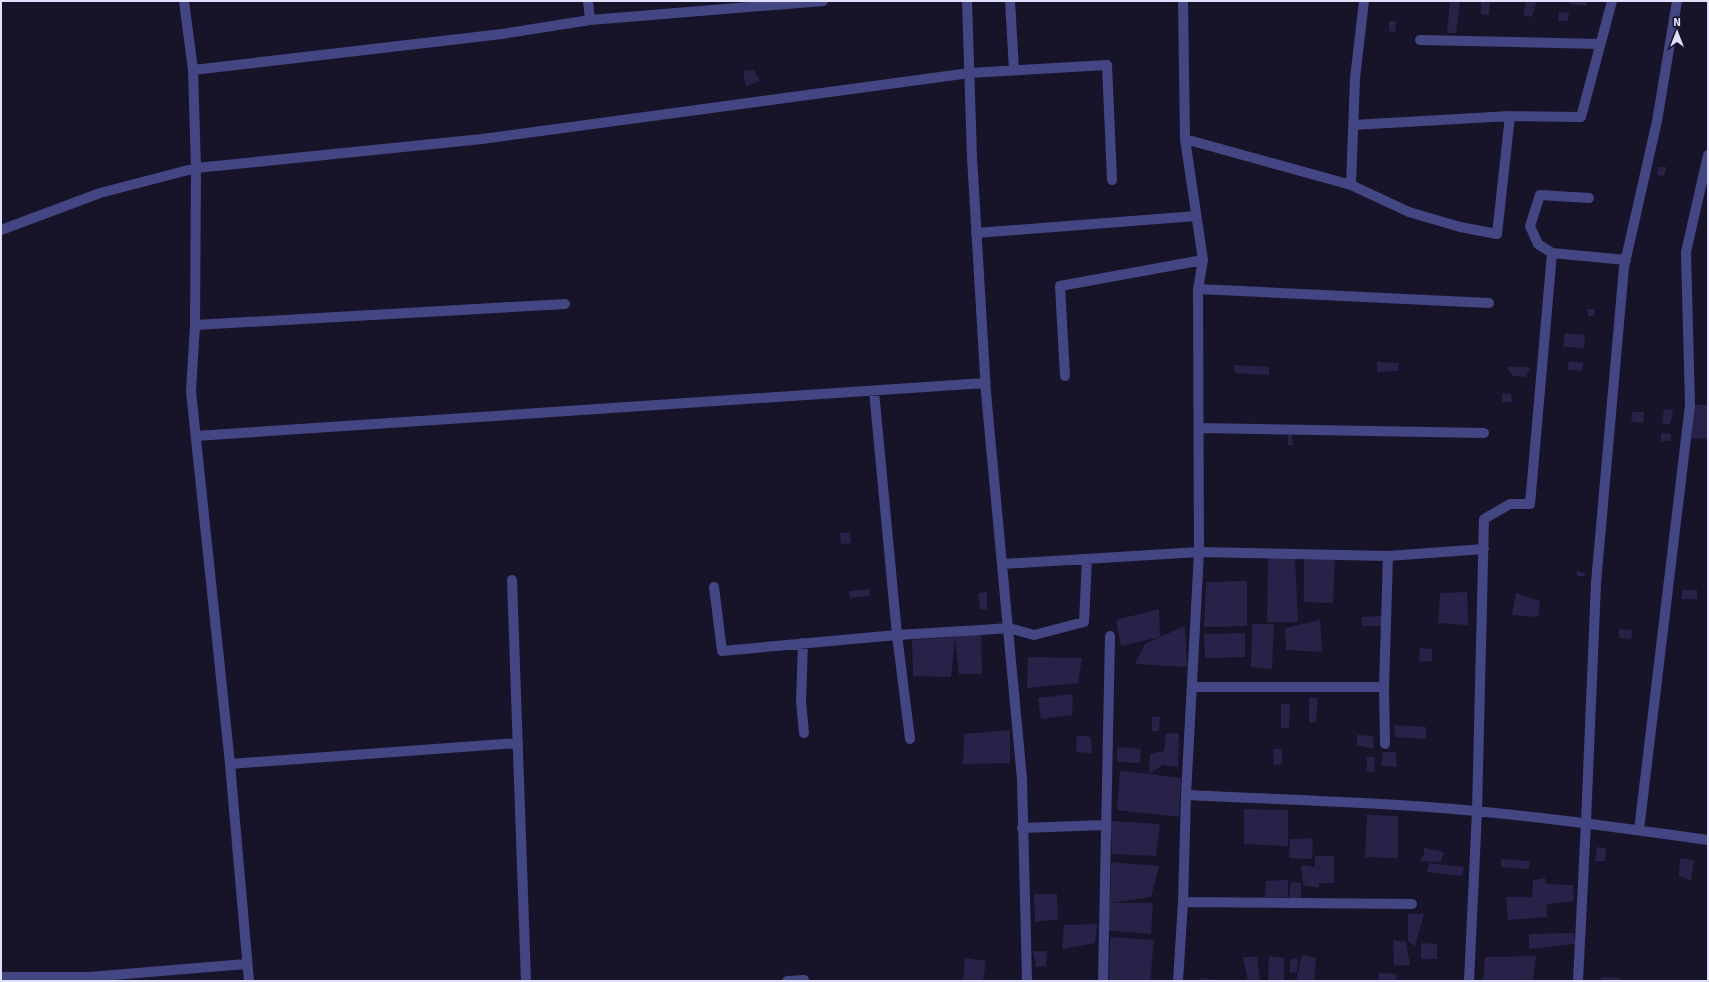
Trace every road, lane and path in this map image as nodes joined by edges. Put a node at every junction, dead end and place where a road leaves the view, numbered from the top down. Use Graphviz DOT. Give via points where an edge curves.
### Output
graph roads {
  1 [pos="184,1"];
  2 [pos="588,1"];
  3 [pos="823,1"];
  4 [pos="967,1"];
  5 [pos="1010,1"];
  6 [pos="1183,1"];
  7 [pos="1364,1"];
  8 [pos="1612,1"];
  9 [pos="1677,1"];
  10 [pos="590,20"];
  11 [pos="1420,40"];
  12 [pos="1600,44"];
  13 [pos="193,70"];
  14 [pos="1014,70"];
  15 [pos="970,73"];
  16 [pos="1510,116"];
  17 [pos="1353,125"];
  18 [pos="1185,139"];
  19 [pos="1708,155"];
  20 [pos="196,168"];
  21 [pos="1112,180"];
  22 [pos="1351,185"];
  23 [pos="1589,198"];
  24 [pos="1196,216"];
  25 [pos="1,230"];
  26 [pos="976,233"];
  27 [pos="1552,253"];
  28 [pos="1203,260"];
  29 [pos="1626,260"];
  30 [pos="1198,289"];
  31 [pos="1489,303"];
  32 [pos="565,304"];
  33 [pos="195,325"];
  34 [pos="1065,376"];
  35 [pos="985,383"];
  36 [pos="874,391"];
  37 [pos="1199,428"];
  38 [pos="1484,433"];
  39 [pos="196,436"];
  40 [pos="1484,549"];
  41 [pos="1199,552"];
  42 [pos="1388,556"];
  43 [pos="1088,559"];
  44 [pos="1002,564"];
  45 [pos="512,580"];
  46 [pos="714,587"];
  47 [pos="1009,628"];
  48 [pos="898,635"];
  49 [pos="1110,636"];
  50 [pos="803,643"];
  51 [pos="1192,687"];
  52 [pos="1384,687"];
  53 [pos="804,733"];
  54 [pos="910,739"];
  55 [pos="518,743"];
  56 [pos="1385,744"];
  57 [pos="230,764"];
  58 [pos="1186,795"];
  59 [pos="1477,811"];
  60 [pos="1586,822"];
  61 [pos="1106,825"];
  62 [pos="1022,828"];
  63 [pos="1639,830"];
  64 [pos="1708,840"];
  65 [pos="1183,902"];
  66 [pos="1412,904"];
  67 [pos="246,964"];
  68 [pos="1,978"];
  69 [pos="89,979"];
  70 [pos="249,981"];
  71 [pos="526,981"];
  72 [pos="787,981"];
  73 [pos="804,981"];
  74 [pos="1027,981"];
  75 [pos="1103,981"];
  76 [pos="1178,981"];
  77 [pos="1469,981"];
  78 [pos="1578,981"];
  1 -- 13 [label="street"];
  2 -- 10 [label="street"];
  3 -- 10 [label="street"];
  4 -- 15 [label="street"];
  5 -- 14 [label="street"];
  6 -- 18 [label="street"];
  7 -- 17 [label="street" via="1355,78"];
  8 -- 12 [label="street"];
  9 -- 29 [label="street" via="1657,121"];
  10 -- 13 [label="street" via="502,34"];
  11 -- 12 [label="street"];
  12 -- 16 [label="street" via="1582,117"];
  13 -- 20 [label="street"];
  14 -- 15 [label="street"];
  14 -- 21 [label="street" via="1107,65"];
  15 -- 20 [label="street" via="482,139"];
  15 -- 26 [label="street"];
  16 -- 17 [label="street"];
  16 -- 22 [label="street" via="1497,234 1460,227 1409,212"];
  17 -- 22 [label="street"];
  18 -- 22 [label="street"];
  18 -- 24 [label="street"];
  19 -- 63 [label="street" via="1686,252 1690,406"];
  20 -- 25 [label="street" via="100,193"];
  20 -- 33 [label="street"];
  23 -- 27 [label="street" via="1540,194 1530,226 1538,244"];
  24 -- 26 [label="street"];
  24 -- 28 [label="street"];
  26 -- 35 [label="street"];
  27 -- 29 [label="street"];
  27 -- 40 [label="street" via="1530,504 1510,504 1484,519"];
  28 -- 30 [label="street"];
  28 -- 34 [label="street" via="1060,286"];
  29 -- 60 [label="street" via="1596,583"];
  30 -- 31 [label="street"];
  30 -- 37 [label="street"];
  32 -- 33 [label="street"];
  33 -- 39 [label="street" via="191,391"];
  35 -- 36 [label="street"];
  35 -- 44 [label="street"];
  36 -- 39 [label="street"];
  36 -- 48 [label="street"];
  37 -- 38 [label="street"];
  37 -- 41 [label="street"];
  39 -- 57 [label="street"];
  40 -- 42 [label="street"];
  40 -- 59 [label="street"];
  41 -- 42 [label="street"];
  41 -- 43 [label="street"];
  41 -- 51 [label="street"];
  42 -- 52 [label="street"];
  43 -- 44 [label="street"];
  43 -- 47 [label="street" via="1084,622 1034,635"];
  44 -- 47 [label="street"];
  45 -- 55 [label="street"];
  46 -- 50 [label="street" via="722,651"];
  47 -- 48 [label="street"];
  47 -- 62 [label="street" via="1022,779"];
  48 -- 50 [label="street"];
  48 -- 54 [label="street"];
  49 -- 61 [label="street"];
  50 -- 53 [label="street" via="801,702"];
  51 -- 52 [label="street"];
  51 -- 58 [label="street"];
  52 -- 56 [label="street"];
  55 -- 57 [label="street"];
  55 -- 71 [label="street"];
  57 -- 67 [label="street"];
  58 -- 59 [label="street"];
  58 -- 65 [label="street"];
  59 -- 60 [label="street"];
  59 -- 77 [label="street"];
  60 -- 63 [label="street"];
  60 -- 78 [label="street"];
  61 -- 62 [label="street"];
  61 -- 75 [label="street"];
  62 -- 74 [label="street"];
  63 -- 64 [label="street"];
  65 -- 66 [label="street"];
  65 -- 76 [label="street"];
  67 -- 69 [label="street"];
  67 -- 70 [label="street"];
  68 -- 69 [label="street"];
  72 -- 73 [label="street"];
}
